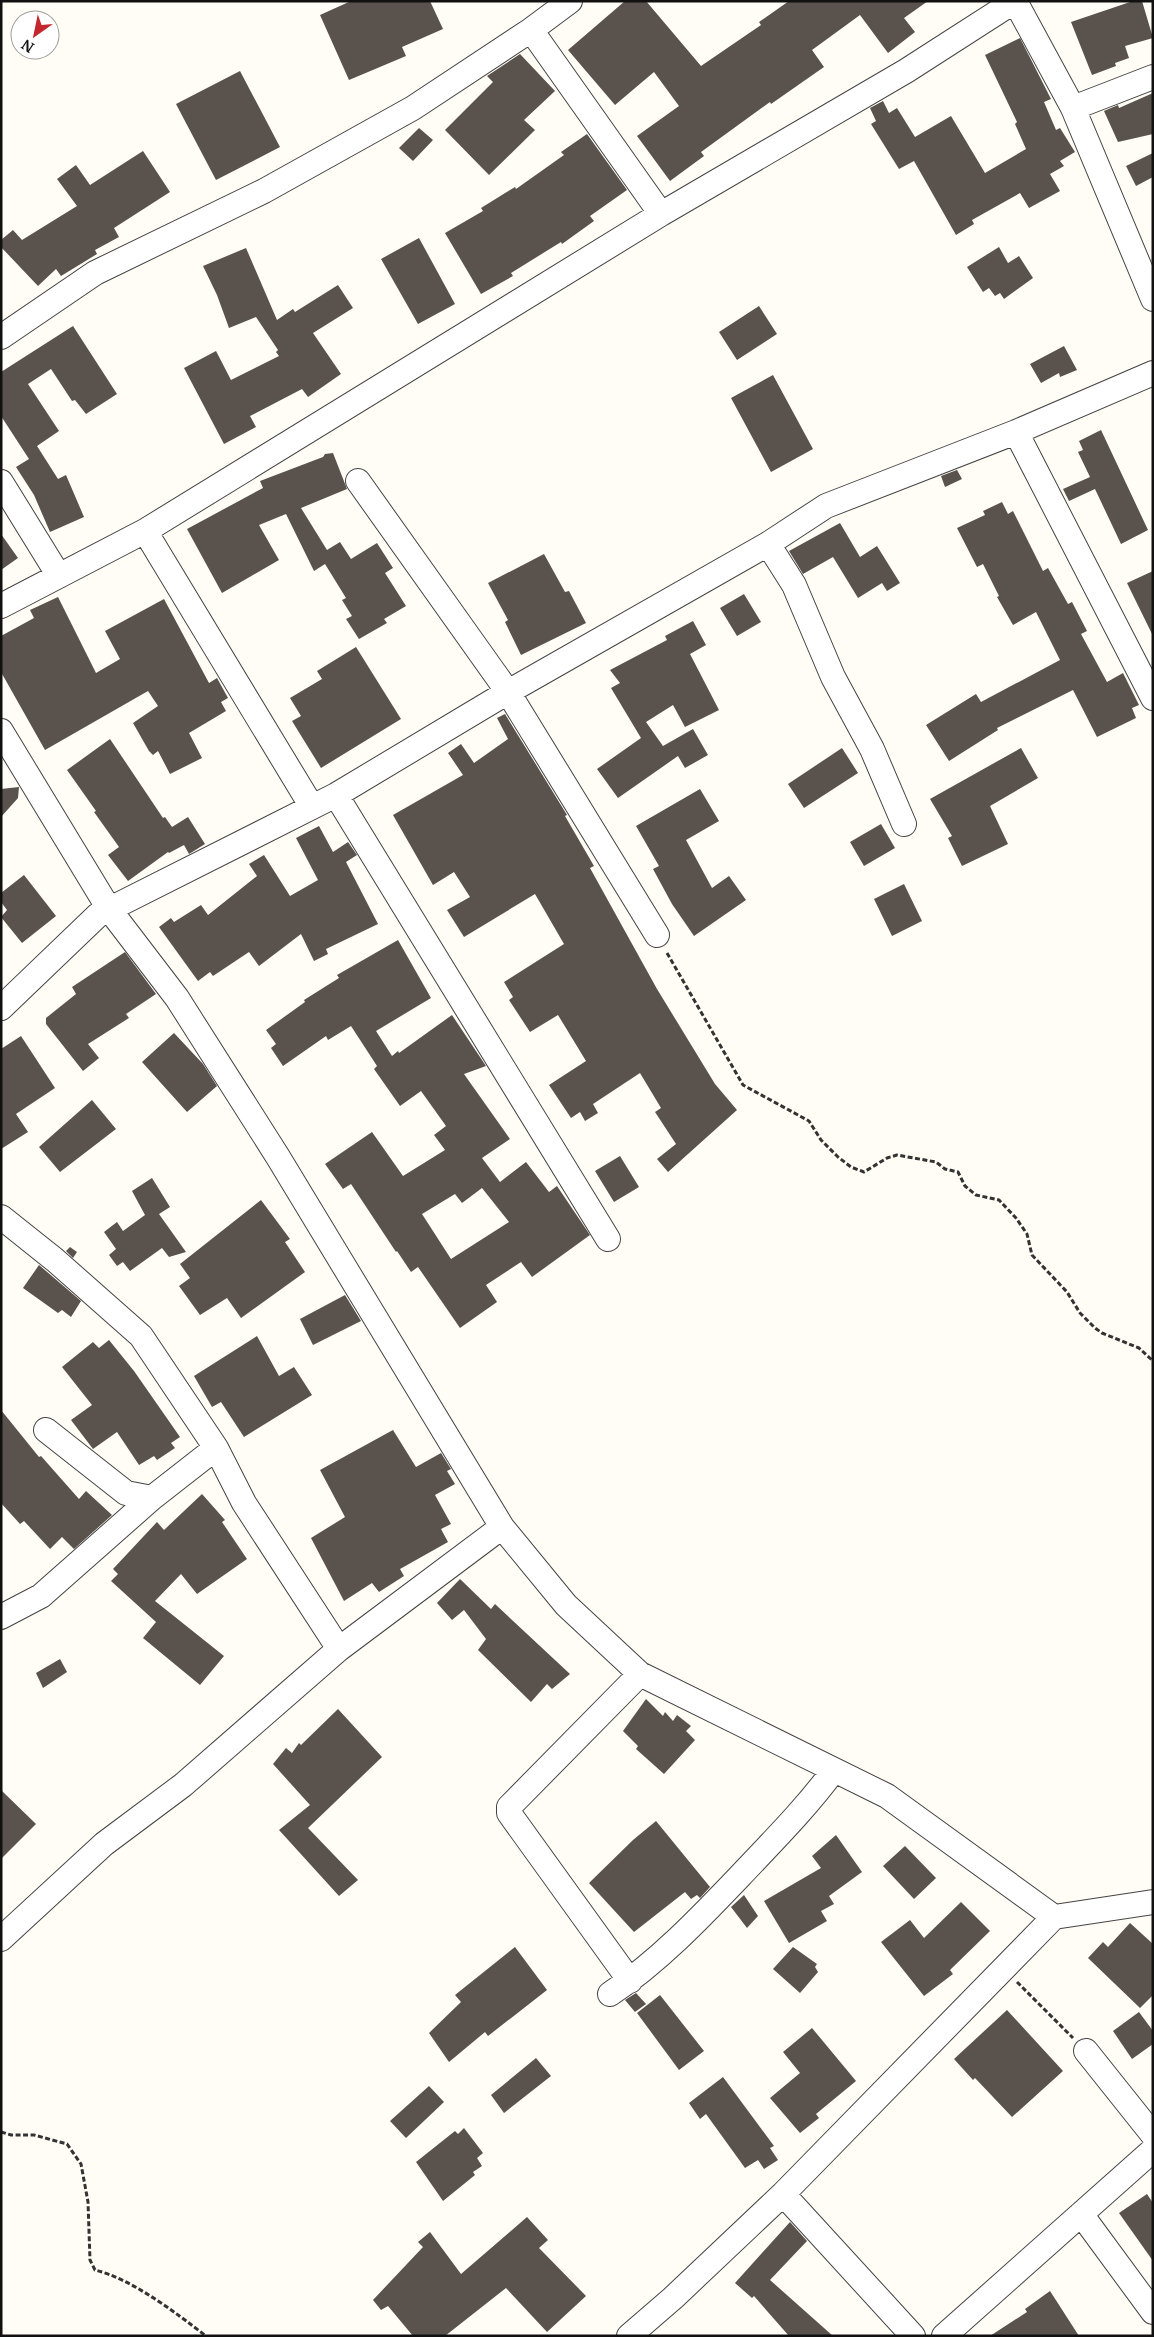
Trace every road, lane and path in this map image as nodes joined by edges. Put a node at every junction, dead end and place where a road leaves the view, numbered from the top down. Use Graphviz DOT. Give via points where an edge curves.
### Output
graph roads {
  1 [pos="570,1"];
  2 [pos="1015,1"];
  3 [pos="531,30"];
  4 [pos="1153,77"];
  5 [pos="1073,108"];
  6 [pos="661,214"];
  7 [pos="1153,299"];
  8 [pos="1,337"];
  9 [pos="1153,373"];
  10 [pos="1016,432"];
  11 [pos="358,481"];
  12 [pos="1,482"];
  13 [pos="145,531"];
  14 [pos="768,544"];
  15 [pos="59,576"];
  16 [pos="1,606"];
  17 [pos="508,692"];
  18 [pos="1153,698"];
  19 [pos="1,731"];
  20 [pos="336,795"];
  21 [pos="312,807"];
  22 [pos="902,821"];
  23 [pos="109,909"];
  24 [pos="657,935"];
  25 [pos="1,1008"];
  26 [pos="1,1216"];
  27 [pos="608,1239"];
  28 [pos="1153,1361"];
  29 [pos="46,1430"];
  30 [pos="216,1448"];
  31 [pos="152,1498"];
  32 [pos="502,1527"];
  33 [pos="1,1618"];
  34 [pos="339,1649"];
  35 [pos="640,1674"];
  36 [pos="834,1770"];
  37 [pos="1153,1902"];
  38 [pos="1054,1917"];
  39 [pos="1,1939"];
  40 [pos="1004,1969"];
  41 [pos="630,1981"];
  42 [pos="610,1994"];
  43 [pos="1086,2051"];
  44 [pos="1,2132"];
  45 [pos="1153,2136"];
  46 [pos="1153,2150"];
  47 [pos="783,2194"];
  48 [pos="1080,2214"];
  49 [pos="1153,2312"];
  50 [pos="206,2336"];
  51 [pos="629,2336"];
  52 [pos="913,2336"];
  53 [pos="944,2336"];
  1 -- 3 [label="street"];
  2 -- 5 [label="street"];
  2 -- 6 [label="street" via="906,71"];
  3 -- 6 [label="street"];
  3 -- 8 [label="street" via="413,108 264,191 95,273"];
  4 -- 5 [label="street"];
  5 -- 7 [label="street"];
  6 -- 13 [label="street"];
  9 -- 10 [label="street"];
  10 -- 14 [label="street" via="826,506"];
  10 -- 18 [label="street"];
  11 -- 17 [label="street"];
  12 -- 15 [label="street"];
  13 -- 15 [label="street"];
  13 -- 21 [label="street"];
  14 -- 17 [label="street"];
  14 -- 22 [label="street"];
  15 -- 16 [label="street"];
  17 -- 20 [label="street"];
  17 -- 24 [label="street"];
  19 -- 23 [label="street"];
  20 -- 21 [label="street"];
  20 -- 27 [label="street"];
  21 -- 23 [label="street"];
  23 -- 25 [label="street" via="98,915"];
  23 -- 32 [label="street" via="178,998"];
  24 -- 28 [label="path" via="743,1085 809,1121 821,1140 851,1167 864,1172 897,1155 936,1162 945,1169 958,1172 964,1186 976,1195 999,1200 1016,1218 1027,1234 1032,1255 1095,1328 1139,1348"];
  26 -- 30 [label="street" via="141,1336"];
  29 -- 31 [label="street" via="126,1493"];
  30 -- 31 [label="street"];
  30 -- 34 [label="street" via="244,1503"];
  31 -- 33 [label="street" via="41,1596"];
  32 -- 34 [label="street"];
  32 -- 35 [label="street" via="566,1605"];
  34 -- 39 [label="street" via="183,1785 104,1844"];
  35 -- 36 [label="street"];
  35 -- 41 [label="street" via="508,1807 509,1813"];
  36 -- 38 [label="street" via="888,1796"];
  36 -- 41 [label="street" via="808,1805 703,1915"];
  37 -- 38 [label="street"];
  38 -- 40 [label="street"];
  40 -- 43 [label="path"];
  40 -- 47 [label="street"];
  41 -- 42 [label="street"];
  43 -- 45 [label="street"];
  44 -- 50 [label="path" via="34,2134 67,2144 80,2164 86,2183 90,2260 95,2270 111,2274"];
  46 -- 48 [label="street"];
  47 -- 51 [label="street"];
  47 -- 52 [label="street"];
  48 -- 49 [label="street"];
  48 -- 53 [label="street"];
}
